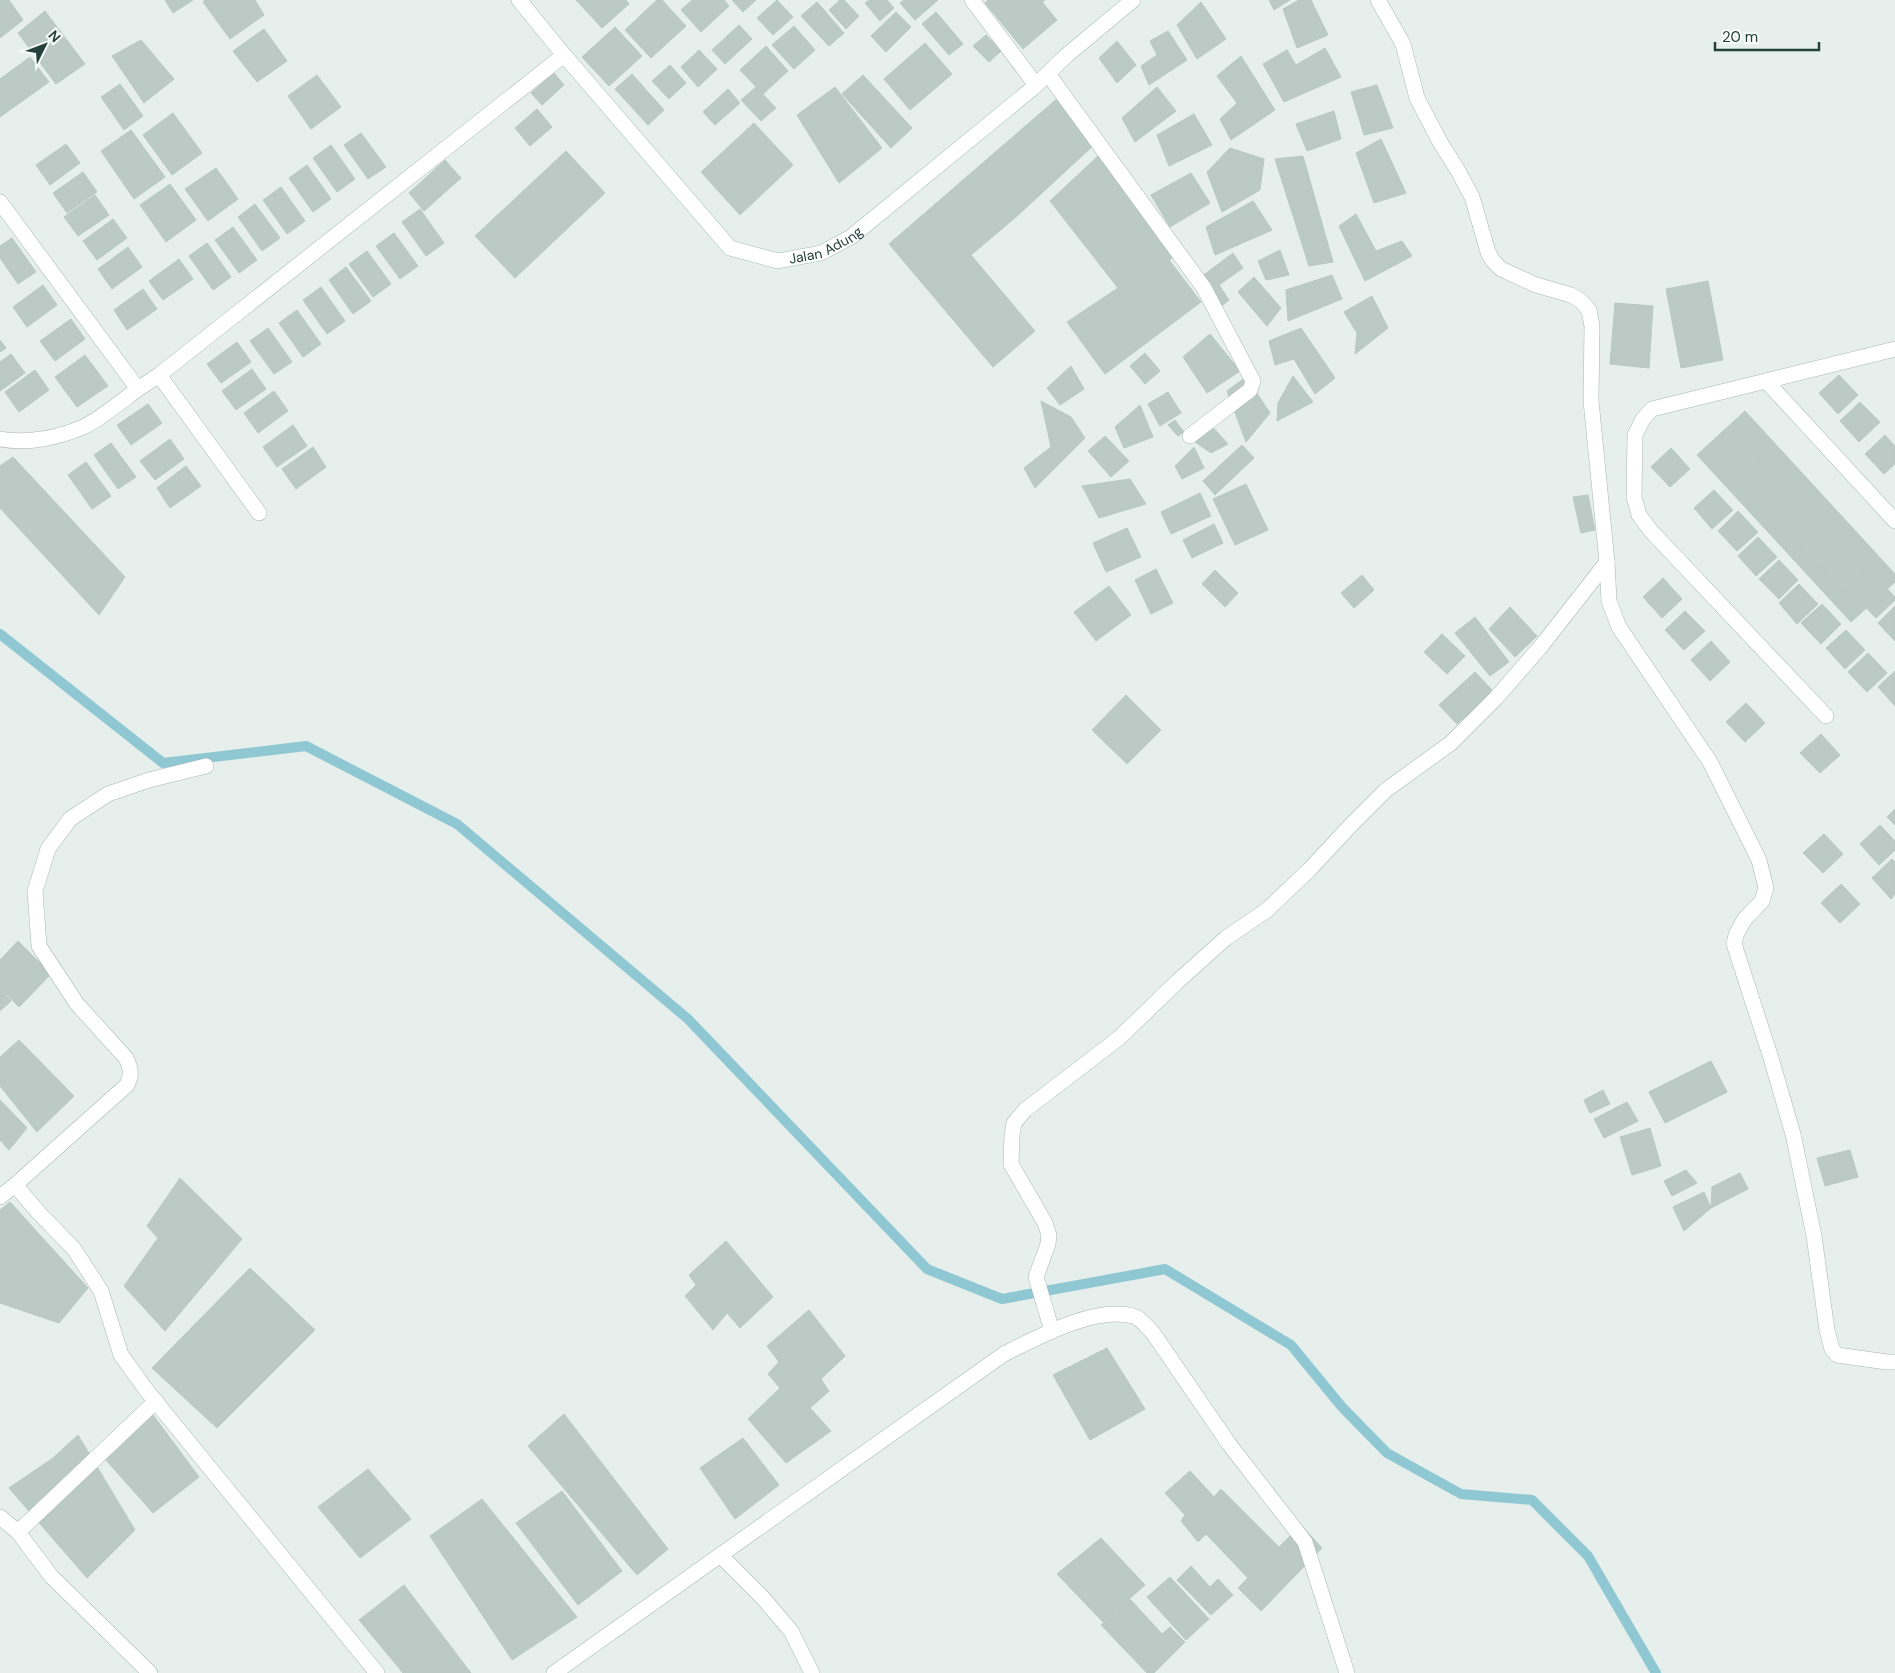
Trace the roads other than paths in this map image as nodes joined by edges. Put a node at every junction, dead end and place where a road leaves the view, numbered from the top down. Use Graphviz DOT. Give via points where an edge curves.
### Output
graph roads {
  1 [pos="520,0"];
  2 [pos="972,0"];
  3 [pos="1133,0"];
  4 [pos="1378,0"];
  5 [pos="564,55"];
  6 [pos="1048,74"];
  7 [pos="1036,85"];
  8 [pos="1,205"];
  9 [pos="1895,349"];
  10 [pos="158,375"];
  11 [pos="1766,380"];
  12 [pos="138,389"];
  13 [pos="1190,436"];
  14 [pos="0,439"];
  15 [pos="259,513"];
  16 [pos="1895,521"];
  17 [pos="1607,562"];
  18 [pos="1826,716"];
  19 [pos="206,766"];
  20 [pos="15,1185"];
  21 [pos="0,1197"];
  22 [pos="1050,1325"];
  23 [pos="1895,1362"];
  24 [pos="156,1401"];
  25 [pos="0,1517"];
  26 [pos="18,1532"];
  27 [pos="720,1555"];
  28 [pos="150,1673"];
  29 [pos="377,1673"];
  30 [pos="554,1673"];
  31 [pos="812,1673"];
  32 [pos="1347,1673"];
  1 -- 5 [label="street, Jalan Adung"];
  2 -- 7 [label="street"];
  3 -- 6 [label="street, Jalan Adung"];
  4 -- 17 [label="street" via="1403,44 1417,98 1472,197 1493,261 1501,269 1536,285 1571,295 1589,310 1592,326 1591,401"];
  5 -- 7 [label="street, Jalan Adung" via="730,248 778,261 821,253 851,237"];
  5 -- 10 [label="street"];
  6 -- 7 [label="street, Jalan Adung"];
  6 -- 13 [label="street" via="1204,288 1253,382 1250,390"];
  8 -- 12 [label="street"];
  9 -- 11 [label="street"];
  10 -- 12 [label="street"];
  10 -- 15 [label="street"];
  11 -- 16 [label="street"];
  11 -- 18 [label="street" via="1652,409 1635,435 1634,497 1639,515 1651,531"];
  12 -- 14 [label="street" via="84,426 44,439"];
  17 -- 22 [label="street" via="1542,645 1451,743 1386,790 1268,910 1226,938 1119,1038 1026,1110 1014,1123 1011,1164 1049,1235 1036,1277"];
  17 -- 23 [label="street" via="1609,601 1619,627 1710,762 1759,860 1766,888 1762,901 1744,920 1734,944 1793,1134 1832,1349 1837,1355"];
  19 -- 20 [label="street" via="108,794 70,819 48,849 36,891 39,946 78,1004 126,1058 131,1077 127,1085"];
  20 -- 21 [label="street"];
  20 -- 24 [label="street" via="74,1248 101,1291 121,1355"];
  22 -- 27 [label="street" via="1004,1354"];
  22 -- 32 [label="street" via="1099,1314 1118,1314 1137,1318 1152,1333 1229,1444 1305,1542"];
  24 -- 26 [label="street"];
  24 -- 29 [label="street"];
  25 -- 26 [label="street"];
  26 -- 28 [label="street" via="51,1576"];
  27 -- 30 [label="street"];
  27 -- 31 [label="street" via="791,1631"];
}
